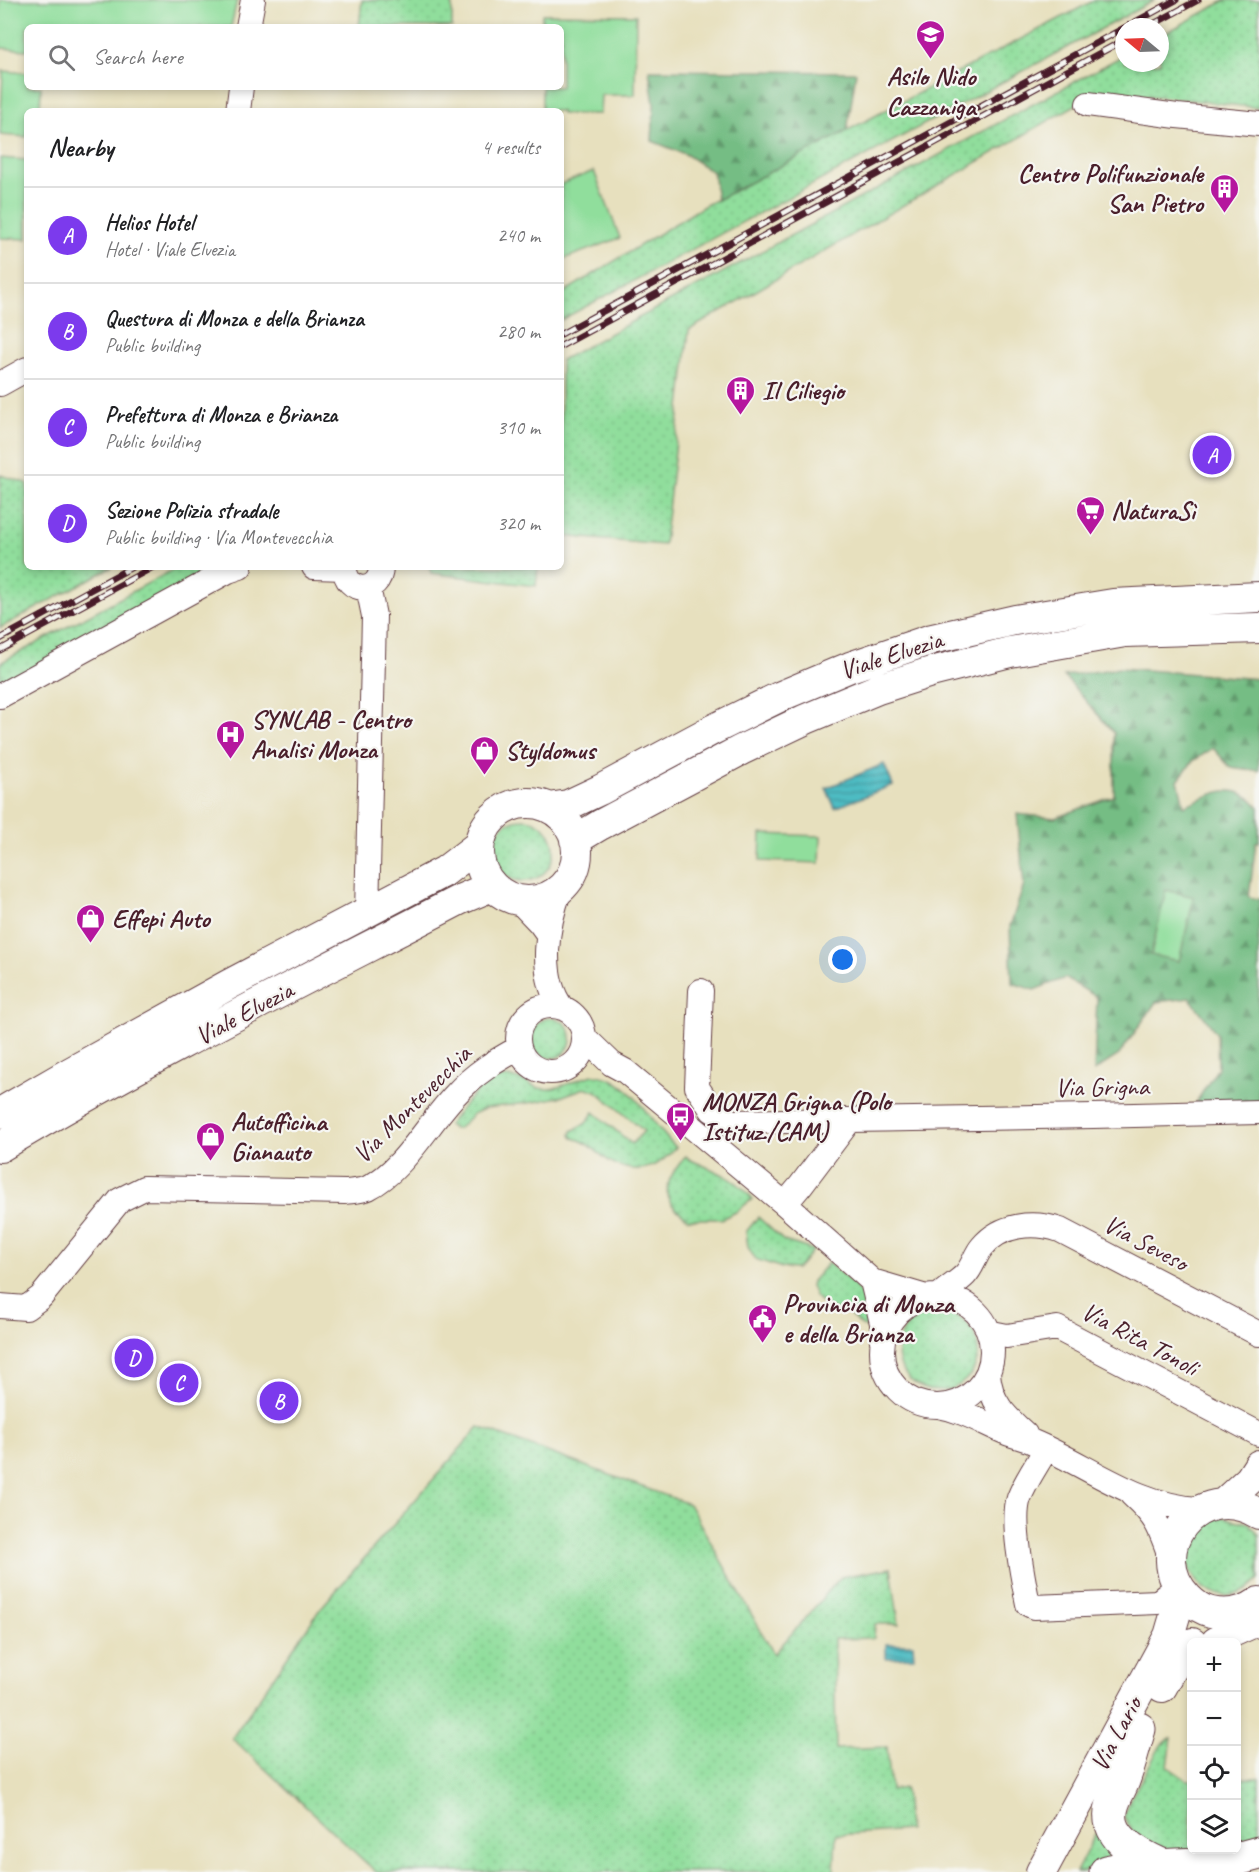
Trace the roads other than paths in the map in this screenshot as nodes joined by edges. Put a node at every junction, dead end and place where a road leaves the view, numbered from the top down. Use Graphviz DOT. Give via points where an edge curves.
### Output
graph roads {
  1 [pos="253,0"];
  2 [pos="249,24"];
  3 [pos="241,90"];
  4 [pos="1088,104"];
  5 [pos="238,108"];
  6 [pos="1259,124"];
  7 [pos="24,371"];
  8 [pos="0,384"];
  9 [pos="231,570"];
  10 [pos="345,570"];
  11 [pos="381,570"];
  12 [pos="368,587"];
  13 [pos="1259,597"];
  14 [pos="1259,628"];
  15 [pos="0,696"];
  16 [pos="550,808"];
  17 [pos="575,840"];
  18 [pos="479,845"];
  19 [pos="368,868"];
  20 [pos="492,886"];
  21 [pos="560,889"];
  22 [pos="407,891"];
  23 [pos="518,900"];
  24 [pos="367,913"];
  25 [pos="548,934"];
  26 [pos="548,981"];
  27 [pos="701,991"];
  28 [pos="562,1008"];
  29 [pos="534,1010"];
  30 [pos="519,1048"];
  31 [pos="581,1048"];
  32 [pos="1259,1112"];
  33 [pos="0,1113"];
  34 [pos="850,1120"];
  35 [pos="0,1147"];
  36 [pos="784,1204"];
  37 [pos="1001,1233"];
  38 [pos="872,1281"];
  39 [pos="933,1296"];
  40 [pos="0,1306"];
  41 [pos="984,1323"];
  42 [pos="1259,1334"];
  43 [pos="882,1346"];
  44 [pos="988,1373"];
  45 [pos="935,1406"];
  46 [pos="1259,1434"];
  47 [pos="1040,1445"];
  48 [pos="1259,1465"];
  49 [pos="1128,1491"];
  50 [pos="1211,1506"];
  51 [pos="1259,1514"];
  52 [pos="1177,1579"];
  53 [pos="1244,1616"];
  54 [pos="1196,1638"];
  55 [pos="1187,1650"];
  56 [pos="1187,1670"];
  57 [pos="1139,1729"];
  58 [pos="1259,1853"];
  59 [pos="1161,1865"];
  60 [pos="1041,1872"];
  61 [pos="1062,1872"];
  62 [pos="1106,1872"];
  1 -- 2 [label="street"];
  3 -- 5 [label="street"];
  4 -- 6 [label="street"];
  7 -- 8 [label="street"];
  9 -- 15 [label="street"];
  10 -- 12 [label="street" via="349,582 360,588"];
  11 -- 12 [label="street" via="377,582"];
  12 -- 19 [label="street" via="374,616"];
  13 -- 16 [label="main road, Viale Elvezia" via="1113,604 932,639 850,666 791,692 592,794"];
  14 -- 17 [label="main road, Viale Elvezia" via="1125,632 1010,652 931,672 806,719"];
  16 -- 17 [label="main road" via="570,827"];
  16 -- 18 [label="main road, Viale Elvezia" via="536,803 505,808 483,830"];
  17 -- 21 [label="main road" via="574,867"];
  18 -- 20 [label="main road" via="483,874"];
  18 -- 22 [label="main road, Viale Elvezia" via="445,871"];
  19 -- 22 [label="street" via="388,884"];
  19 -- 24 [label="street"];
  20 -- 23 [label="main road"];
  20 -- 35 [label="main road, Viale Elvezia" via="245,1012"];
  21 -- 23 [label="main road" via="533,901"];
  21 -- 25 [label="street"];
  22 -- 24 [label="main road, Viale Elvezia"];
  23 -- 25 [label="street"];
  24 -- 33 [label="main road, Viale Elvezia"];
  25 -- 26 [label="street"];
  26 -- 28 [label="street"];
  26 -- 29 [label="street"];
  27 -- 34 [label="street, Via Grigna" via="697,1087 712,1110 732,1122"];
  28 -- 29 [label="street"];
  28 -- 31 [label="street" via="571,1012 582,1028"];
  29 -- 30 [label="street" via="520,1026"];
  30 -- 31 [label="street" via="530,1065 550,1072 570,1066"];
  30 -- 40 [label="street, Via Montevecchia" via="477,1073 401,1160 366,1189 345,1192 144,1188 120,1200 41,1297 26,1308"];
  31 -- 36 [label="street" via="625,1071"];
  32 -- 34 [label="street, Via Grigna"];
  34 -- 36 [label="street"];
  36 -- 38 [label="street"];
  37 -- 39 [label="street, Via Seveso" via="984,1245 965,1275"];
  37 -- 41 [label="street" via="977,1279"];
  37 -- 42 [label="street, Via Seveso" via="1031,1225 1060,1230"];
  38 -- 39 [label="street"];
  38 -- 43 [label="street" via="882,1323"];
  39 -- 41 [label="street" via="962,1301"];
  39 -- 43 [label="street" via="911,1302 894,1316"];
  41 -- 44 [label="street" via="992,1340"];
  41 -- 46 [label="street, Via Rita Tonoli" via="992,1333 1007,1336 1057,1328"];
  43 -- 45 [label="street" via="884,1366 896,1387 911,1400"];
  44 -- 45 [label="street" via="968,1397"];
  44 -- 47 [label="street" via="1001,1411"];
  45 -- 47 [label="street" via="958,1410"];
  47 -- 49 [label="street"];
  47 -- 52 [label="street" via="1018,1500 1020,1562 1028,1604 1034,1607 1158,1602"];
  48 -- 50 [label="main road" via="1250,1479"];
  49 -- 50 [label="street" via="1180,1508"];
  49 -- 52 [label="street" via="1156,1521"];
  50 -- 51 [label="main road" via="1248,1507"];
  50 -- 52 [label="main road, Via Lario" via="1190,1516 1174,1542"];
  52 -- 53 [label="main road" via="1193,1603 1207,1611"];
  52 -- 60 [label="main road, Via Lario" via="1169,1636"];
  53 -- 54 [label="main road, Via Lario" via="1201,1631"];
  55 -- 57 [label="main road, Via Lario"];
  56 -- 57 [label="main road"];
  57 -- 59 [label="highway" via="1124,1780 1112,1804 1111,1823 1131,1849"];
  57 -- 61 [label="main road, Via Lario"];
  58 -- 59 [label="highway" via="1222,1863"];
  59 -- 62 [label="highway"];
}
